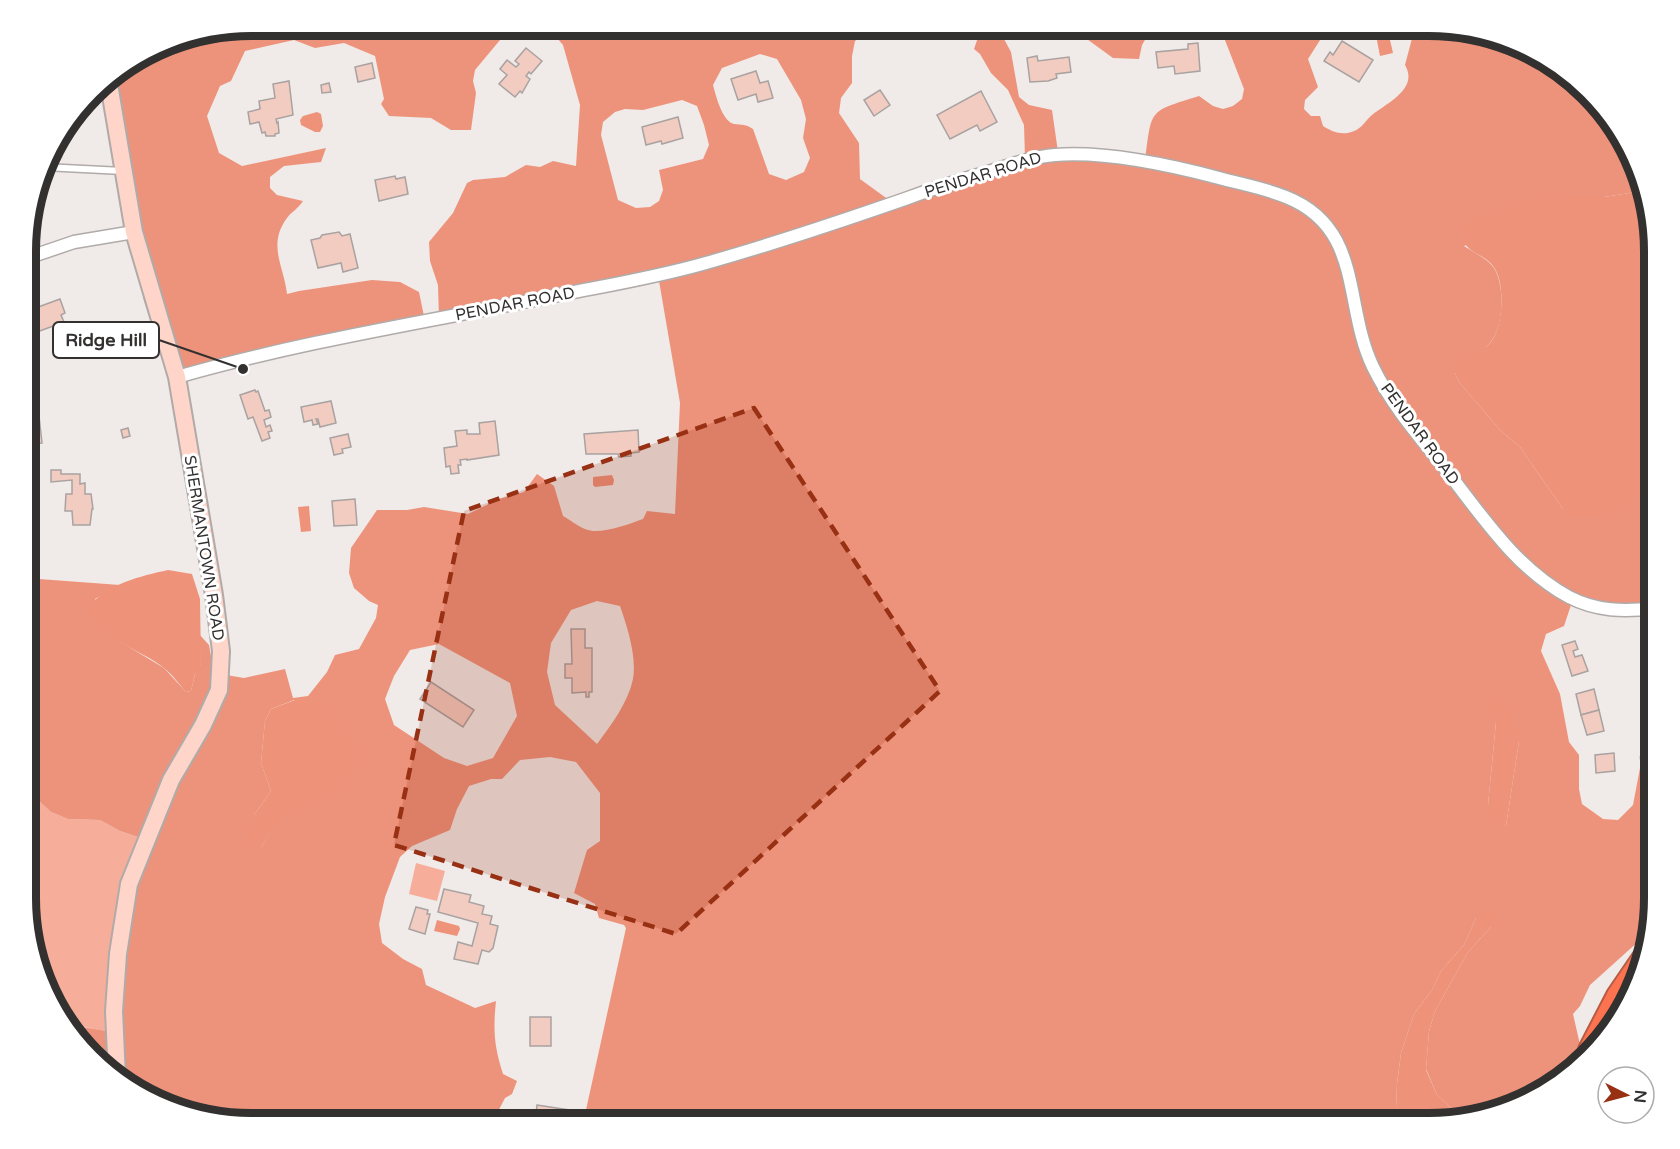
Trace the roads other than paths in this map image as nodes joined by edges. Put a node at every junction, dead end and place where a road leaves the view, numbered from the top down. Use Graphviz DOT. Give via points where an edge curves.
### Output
graph roads {
  1 [pos="110,88"];
  2 [pos="53,167"];
  3 [pos="123,171"];
  4 [pos="134,232"];
  5 [pos="36,255"];
  6 [pos="177,377"];
  7 [pos="1644,609"];
  8 [pos="1626,984"];
  9 [pos="1605,1021"];
  10 [pos="117,1066"];
  1 -- 3 [label="street, SHERMANTOWN ROAD"];
  2 -- 3 [label="lane"];
  3 -- 4 [label="street, SHERMANTOWN ROAD"];
  4 -- 5 [label="street" via="74,242"];
  4 -- 6 [label="street, SHERMANTOWN ROAD"];
  6 -- 7 [label="street, PENDAR ROAD" via="329,339 702,264 1020,161 1080,154 1155,163 1269,191 1317,215 1332,231 1344,256 1365,349 1386,392 1472,504 1533,573 1571,598 1599,607"];
  6 -- 10 [label="street, SHERMANTOWN ROAD" via="218,628 219,690 171,780 129,884 115,1000"];
  8 -- 9 [label="highway"];
}
